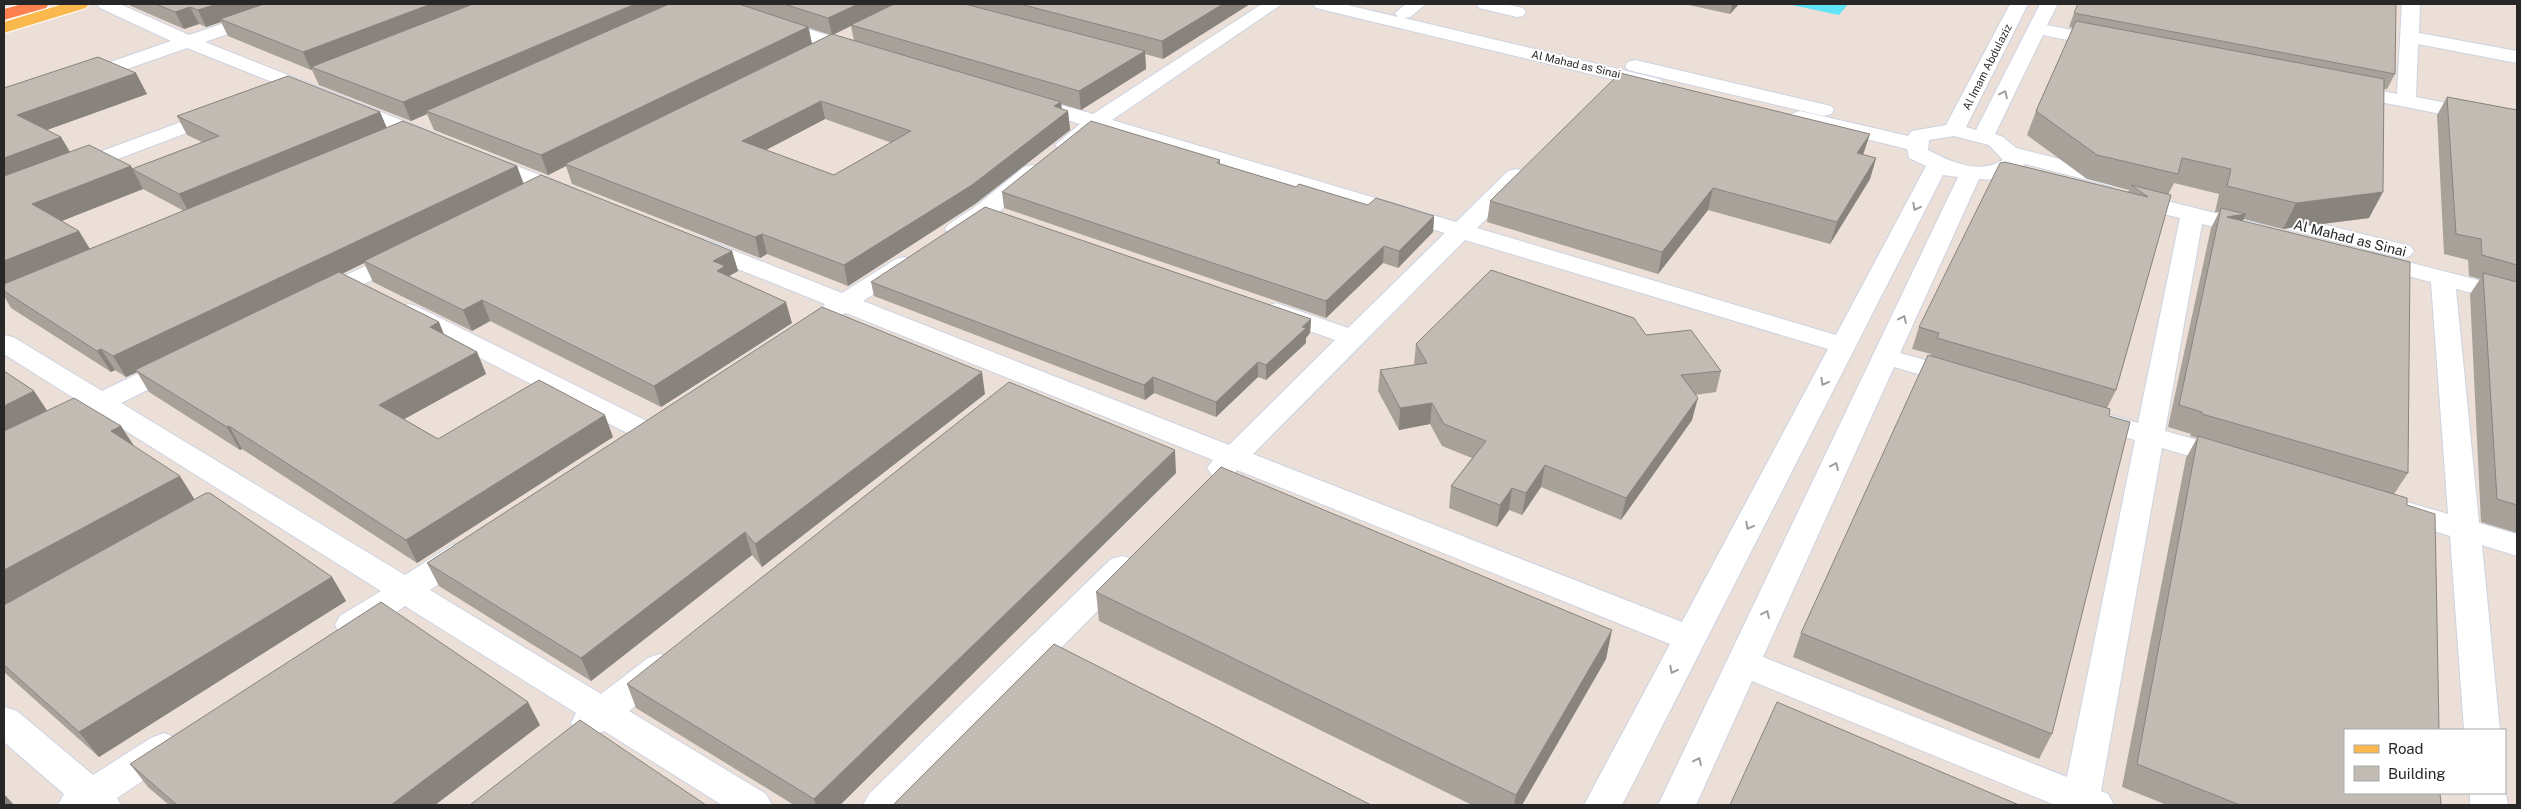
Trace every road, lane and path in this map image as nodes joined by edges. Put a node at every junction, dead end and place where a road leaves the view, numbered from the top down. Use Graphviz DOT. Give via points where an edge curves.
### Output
graph roads {
  1 [pos="40,4"];
  2 [pos="80,4"];
  3 [pos="106,4"];
  4 [pos="297,4"];
  5 [pos="712,4"];
  6 [pos="1273,4"];
  7 [pos="1322,4"];
  8 [pos="1366,4"];
  9 [pos="1485,4"];
  10 [pos="2019,4"];
  11 [pos="2049,4"];
  12 [pos="2412,4"];
  13 [pos="1411,8"];
  14 [pos="1517,12"];
  15 [pos="7,14"];
  16 [pos="864,27"];
  17 [pos="4,28"];
  18 [pos="2036,29"];
  19 [pos="2409,37"];
  20 [pos="188,42"];
  21 [pos="832,43"];
  22 [pos="2124,46"];
  23 [pos="805,56"];
  24 [pos="878,57"];
  25 [pos="2517,57"];
  26 [pos="324,74"];
  27 [pos="1619,75"];
  28 [pos="68,83"];
  29 [pos="296,85"];
  30 [pos="2328,86"];
  31 [pos="268,95"];
  32 [pos="1598,95"];
  33 [pos="1010,96"];
  34 [pos="2406,101"];
  35 [pos="241,106"];
  36 [pos="437,119"];
  37 [pos="1095,122"];
  38 [pos="2517,123"];
  39 [pos="1954,130"];
  40 [pos="410,131"];
  41 [pos="1983,137"];
  42 [pos="383,142"];
  43 [pos="1927,148"];
  44 [pos="1536,156"];
  45 [pos="2007,160"];
  46 [pos="574,172"];
  47 [pos="1971,172"];
  48 [pos="548,185"];
  49 [pos="4,195"];
  50 [pos="522,198"];
  51 [pos="594,204"];
  52 [pos="984,211"];
  53 [pos="2192,214"];
  54 [pos="1011,221"];
  55 [pos="1461,230"];
  56 [pos="677,237"];
  57 [pos="418,248"];
  58 [pos="2443,278"];
  59 [pos="2517,280"];
  60 [pos="350,282"];
  61 [pos="2517,297"];
  62 [pos="305,303"];
  63 [pos="844,303"];
  64 [pos="1252,303"];
  65 [pos="811,324"];
  66 [pos="1353,338"];
  67 [pos="4,343"];
  68 [pos="1843,345"];
  69 [pos="198,355"];
  70 [pos="1886,357"];
  71 [pos="1980,385"];
  72 [pos="100,403"];
  73 [pos="2065,410"];
  74 [pos="672,416"];
  75 [pos="647,432"];
  76 [pos="2150,436"];
  77 [pos="622,448"];
  78 [pos="4,450"];
  79 [pos="1233,458"];
  80 [pos="2255,467"];
  81 [pos="1205,485"];
  82 [pos="2379,504"];
  83 [pos="2465,529"];
  84 [pos="480,541"];
  85 [pos="2517,545"];
  86 [pos="1142,548"];
  87 [pos="405,590"];
  88 [pos="331,639"];
  89 [pos="1690,639"];
  90 [pos="680,651"];
  91 [pos="1743,663"];
  92 [pos="602,712"];
  93 [pos="4,721"];
  94 [pos="2482,729"];
  95 [pos="182,736"];
  96 [pos="563,743"];
  97 [pos="90,802"];
  98 [pos="2085,803"];
  99 [pos="753,805"];
  100 [pos="882,805"];
  101 [pos="1602,805"];
  102 [pos="1677,805"];
  1 -- 15 [label="highway"];
  2 -- 17 [label="main road"];
  3 -- 20 [label="street"];
  4 -- 20 [label="street"];
  5 -- 21 [label="street"];
  6 -- 37 [label="street" via="1164,67"];
  7 -- 27 [label="street, Al Mahad as Sinai"];
  8 -- 13 [label="street, Al Mahad as Sinai"];
  9 -- 14 [label="street"];
  10 -- 39 [label="street, Al Imam Abdulaziz"];
  11 -- 18 [label="street"];
  12 -- 19 [label="street"];
  13 -- 43 [label="street, Al Mahad as Sinai"];
  16 -- 21 [label="street"];
  18 -- 22 [label="street"];
  41 -- 18 [label="street, one-way"];
  19 -- 25 [label="street"];
  19 -- 34 [label="street"];
  20 -- 28 [label="street"];
  20 -- 29 [label="street"];
  21 -- 23 [label="street"];
  21 -- 24 [label="street"];
  26 -- 29 [label="street"];
  27 -- 32 [label="street"];
  27 -- 43 [label="street, Al Mahad as Sinai"];
  29 -- 31 [label="street"];
  29 -- 40 [label="street"];
  30 -- 34 [label="street"];
  33 -- 37 [label="street"];
  34 -- 38 [label="street"];
  35 -- 49 [label="street"];
  36 -- 40 [label="street"];
  37 -- 52 [label="street"];
  37 -- 55 [label="street"];
  39 -- 41 [label="street"];
  39 -- 43 [label="street"];
  40 -- 42 [label="street"];
  40 -- 48 [label="street"];
  41 -- 45 [label="street" via="1996,141"];
  43 -- 47 [label="street" via="1950,170"];
  43 -- 68 [label="street, one-way"];
  44 -- 55 [label="street"];
  45 -- 47 [label="street" via="1995,174"];
  45 -- 53 [label="street, Al Mahad as Sinai"];
  45 -- 59 [label="street, Al Mahad as Sinai"];
  46 -- 48 [label="street"];
  70 -- 47 [label="street, one-way"];
  48 -- 50 [label="street"];
  48 -- 51 [label="street"];
  52 -- 54 [label="street"];
  52 -- 63 [label="street"];
  53 -- 58 [label="street, Al Mahad as Sinai"];
  53 -- 76 [label="street"];
  55 -- 66 [label="street"];
  55 -- 68 [label="street"];
  56 -- 63 [label="street"];
  57 -- 60 [label="street"];
  58 -- 61 [label="street, Al Mahad as Sinai"];
  58 -- 83 [label="street"];
  60 -- 62 [label="street"];
  60 -- 75 [label="street"];
  63 -- 65 [label="street"];
  63 -- 79 [label="street" via="1016,385"];
  64 -- 66 [label="street"];
  66 -- 79 [label="street"];
  67 -- 72 [label="street"];
  68 -- 89 [label="street, one-way"];
  69 -- 72 [label="street"];
  70 -- 71 [label="street"];
  91 -- 70 [label="street, one-way"];
  72 -- 78 [label="street"];
  72 -- 87 [label="street" via="228,497"];
  73 -- 76 [label="street"];
  74 -- 75 [label="street"];
  75 -- 77 [label="street"];
  76 -- 80 [label="street"];
  76 -- 98 [label="street"];
  79 -- 81 [label="street"];
  79 -- 89 [label="street"];
  82 -- 83 [label="street"];
  83 -- 85 [label="street"];
  83 -- 94 [label="street"];
  84 -- 87 [label="street"];
  86 -- 100 [label="street"];
  87 -- 88 [label="street"];
  87 -- 92 [label="street"];
  89 -- 101 [label="street, one-way"];
  90 -- 92 [label="street"];
  91 -- 98 [label="street"];
  102 -- 91 [label="street, one-way"];
  92 -- 96 [label="street"];
  92 -- 99 [label="street"];
  93 -- 97 [label="street"];
  95 -- 97 [label="street"];
}
